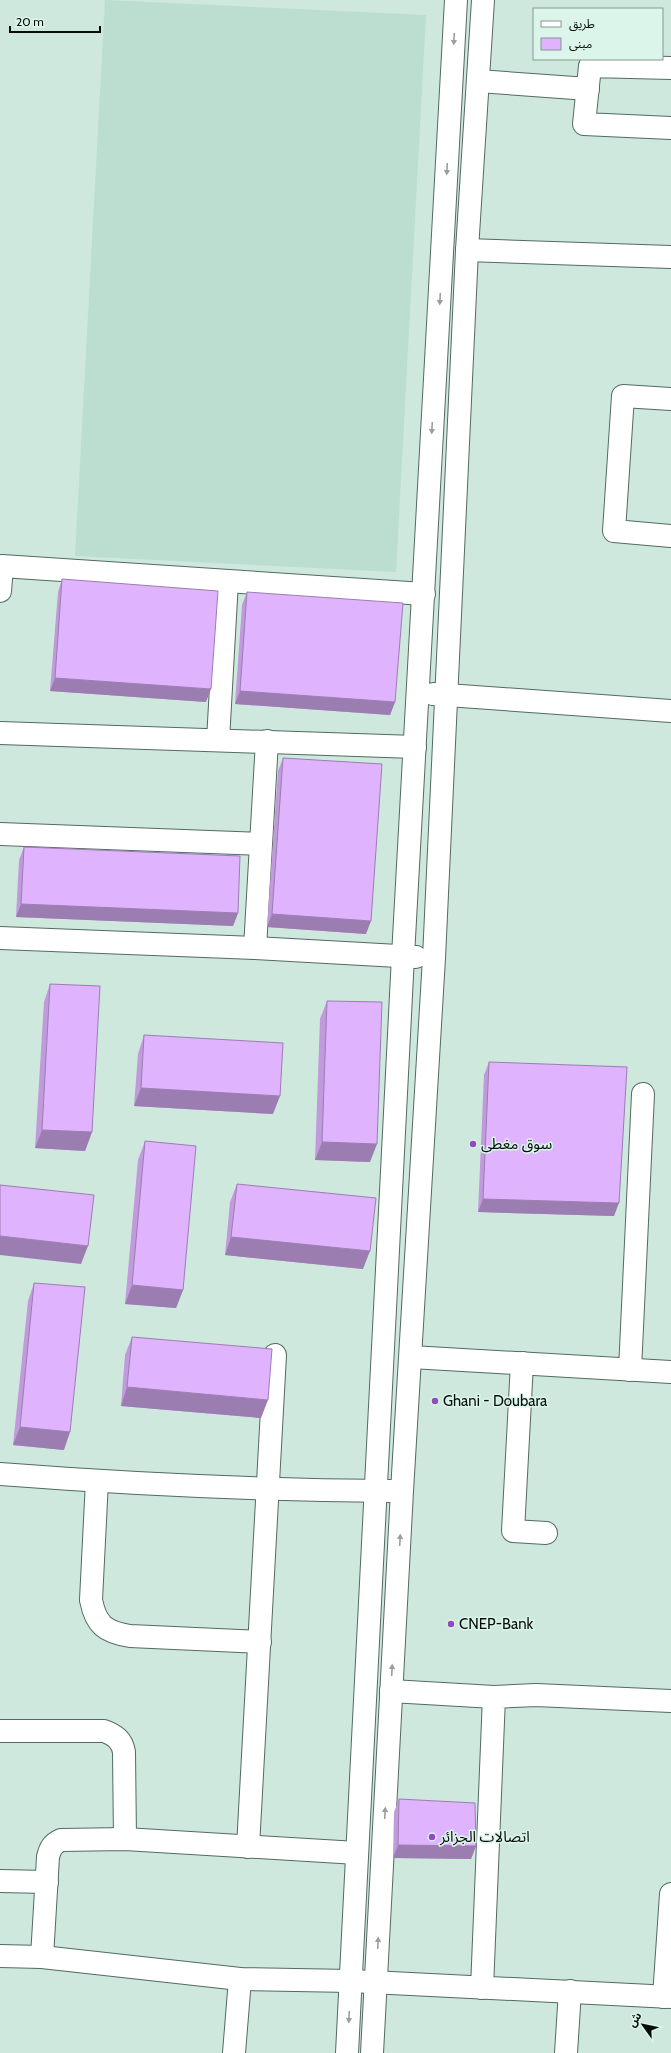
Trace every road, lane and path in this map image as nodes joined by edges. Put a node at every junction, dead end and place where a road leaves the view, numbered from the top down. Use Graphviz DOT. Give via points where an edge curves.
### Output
graph roads {
  1 [pos="456,0"];
  2 [pos="483,0"];
  3 [pos="671,68"];
  4 [pos="478,81"];
  5 [pos="588,88"];
  6 [pos="671,128"];
  7 [pos="467,250"];
  8 [pos="671,257"];
  9 [pos="671,399"];
  10 [pos="671,536"];
  11 [pos="227,581"];
  12 [pos="0,591"];
  13 [pos="424,594"];
  14 [pos="418,694"];
  15 [pos="447,695"];
  16 [pos="671,711"];
  17 [pos="0,733"];
  18 [pos="218,740"];
  19 [pos="267,741"];
  20 [pos="415,746"];
  21 [pos="0,834"];
  22 [pos="260,844"];
  23 [pos="0,938"];
  24 [pos="255,948"];
  25 [pos="403,956"];
  26 [pos="434,958"];
  27 [pos="643,1094"];
  28 [pos="276,1355"];
  29 [pos="411,1356"];
  30 [pos="522,1363"];
  31 [pos="630,1370"];
  32 [pos="671,1372"];
  33 [pos="0,1474"];
  34 [pos="97,1481"];
  35 [pos="268,1489"];
  36 [pos="376,1491"];
  37 [pos="402,1491"];
  38 [pos="546,1533"];
  39 [pos="260,1642"];
  40 [pos="391,1691"];
  41 [pos="494,1697"];
  42 [pos="671,1701"];
  43 [pos="0,1731"];
  44 [pos="125,1839"];
  45 [pos="248,1847"];
  46 [pos="357,1853"];
  47 [pos="0,1881"];
  48 [pos="47,1882"];
  49 [pos="671,1894"];
  50 [pos="0,1956"];
  51 [pos="42,1957"];
  52 [pos="240,1979"];
  53 [pos="351,1981"];
  54 [pos="375,1982"];
  55 [pos="482,1988"];
  56 [pos="570,1991"];
  57 [pos="668,1997"];
  58 [pos="234,2053"];
  59 [pos="347,2053"];
  60 [pos="372,2053"];
  61 [pos="566,2053"];
  1 -- 13 [label="street, one-way"];
  2 -- 4 [label="street"];
  3 -- 5 [label="street" via="590,66"];
  4 -- 5 [label="street"];
  4 -- 7 [label="street"];
  5 -- 6 [label="street" via="584,124"];
  7 -- 8 [label="street"];
  7 -- 15 [label="street"];
  9 -- 10 [label="street" via="624,396 614,531"];
  11 -- 12 [label="street" via="2,566"];
  11 -- 13 [label="street"];
  11 -- 18 [label="street"];
  13 -- 14 [label="street"];
  14 -- 15 [label="street"];
  14 -- 20 [label="street"];
  15 -- 16 [label="street"];
  15 -- 26 [label="street"];
  17 -- 18 [label="street"];
  18 -- 19 [label="street"];
  19 -- 20 [label="street"];
  19 -- 22 [label="street"];
  20 -- 25 [label="street"];
  21 -- 22 [label="street"];
  22 -- 24 [label="street"];
  23 -- 24 [label="street"];
  24 -- 25 [label="street"];
  25 -- 26 [label="street"];
  25 -- 36 [label="street"];
  26 -- 29 [label="street"];
  27 -- 31 [label="street"];
  28 -- 35 [label="street"];
  29 -- 30 [label="street"];
  29 -- 37 [label="street"];
  30 -- 31 [label="street"];
  30 -- 38 [label="street" via="513,1530"];
  31 -- 32 [label="street"];
  33 -- 34 [label="street"];
  34 -- 35 [label="street"];
  34 -- 39 [label="street" via="91,1600 94,1615 102,1626 115,1634 130,1636"];
  35 -- 36 [label="street"];
  35 -- 39 [label="street"];
  36 -- 37 [label="street"];
  36 -- 46 [label="street"];
  40 -- 37 [label="street, one-way"];
  39 -- 45 [label="street"];
  40 -- 41 [label="street"];
  54 -- 40 [label="street, one-way"];
  41 -- 42 [label="street"];
  41 -- 55 [label="street"];
  43 -- 44 [label="street" via="104,1731 118,1739 123,1745 124,1752"];
  44 -- 45 [label="street"];
  44 -- 48 [label="street" via="68,1840 55,1843 48,1857"];
  45 -- 46 [label="street"];
  46 -- 53 [label="street"];
  47 -- 48 [label="street"];
  48 -- 51 [label="street"];
  49 -- 57 [label="street"];
  50 -- 51 [label="street"];
  51 -- 52 [label="street"];
  52 -- 53 [label="street"];
  52 -- 58 [label="street"];
  53 -- 54 [label="street"];
  53 -- 59 [label="street, one-way"];
  54 -- 55 [label="street"];
  54 -- 60 [label="street"];
  55 -- 56 [label="street"];
  56 -- 57 [label="street"];
  56 -- 61 [label="street"];
}
